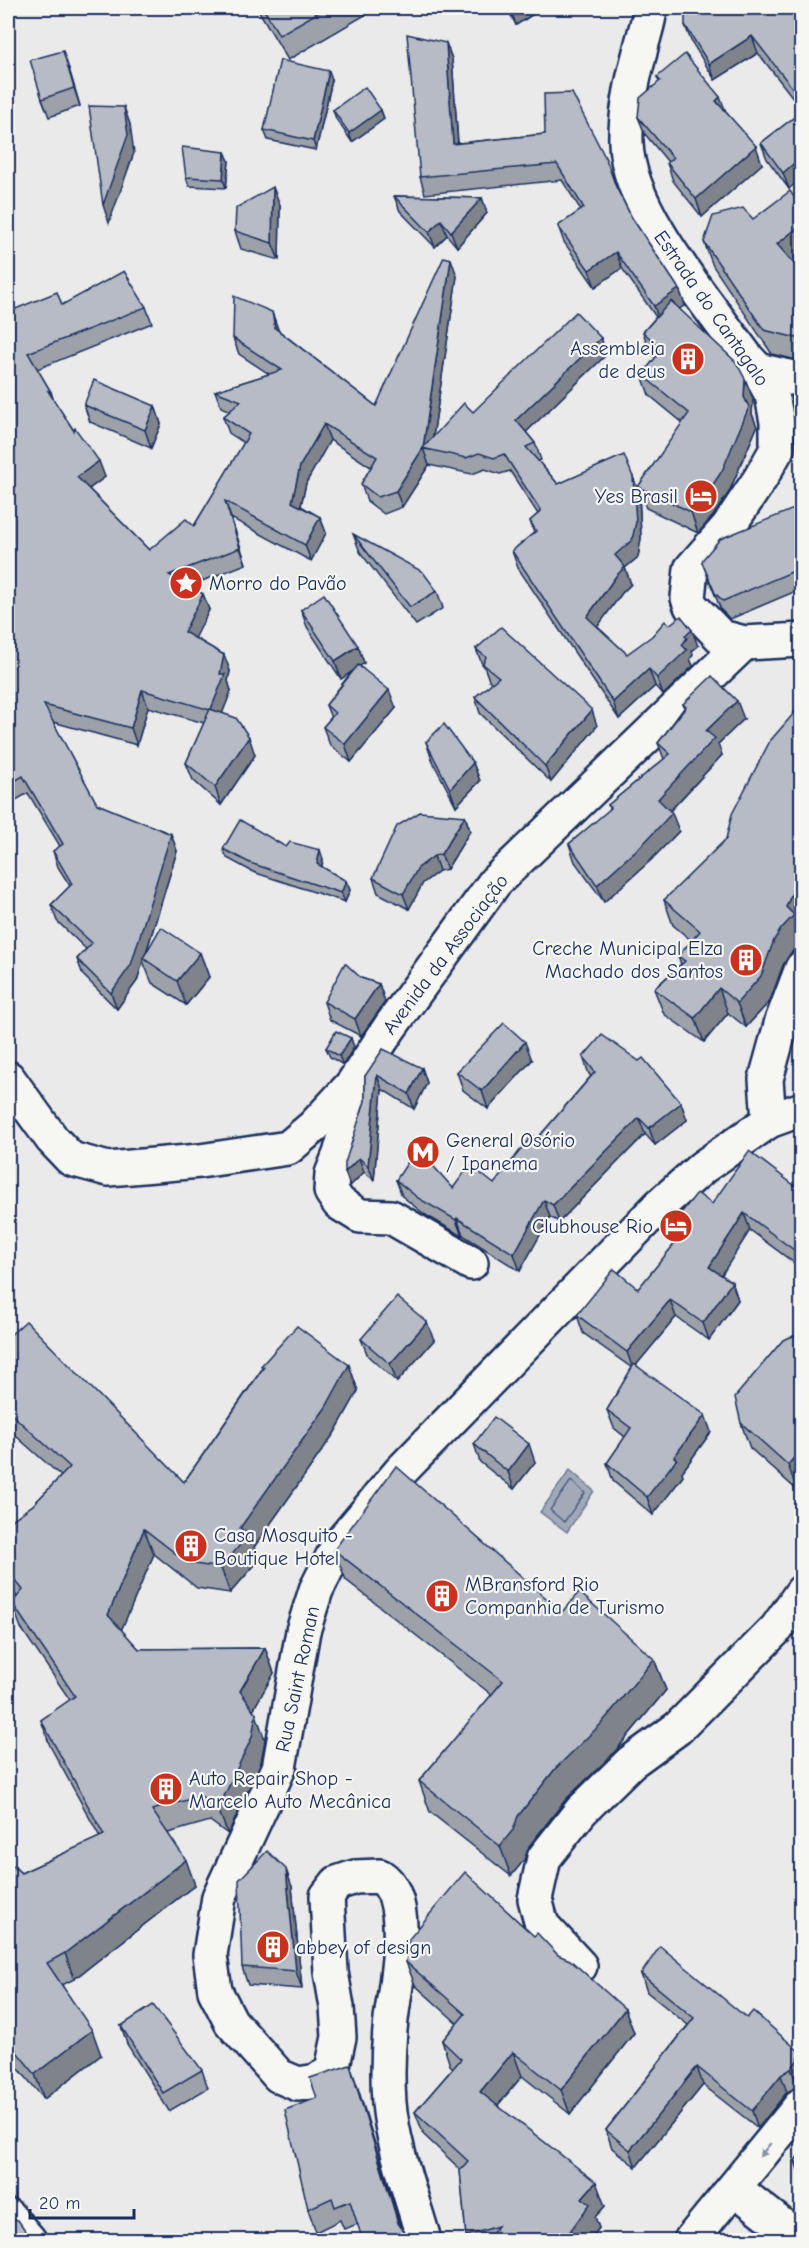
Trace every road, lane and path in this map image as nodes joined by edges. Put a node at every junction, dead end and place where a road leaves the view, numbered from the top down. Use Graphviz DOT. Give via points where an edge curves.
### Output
graph roads {
  1 [pos="650,8"];
  2 [pos="758,370"];
  3 [pos="801,380"];
  4 [pos="801,622"];
  5 [pos="773,642"];
  6 [pos="801,968"];
  7 [pos="8,1078"];
  8 [pos="352,1084"];
  9 [pos="801,1109"];
  10 [pos="769,1121"];
  11 [pos="471,1263"];
  12 [pos="801,1592"];
  13 [pos="580,1966"];
  14 [pos="801,2104"];
  15 [pos="734,2188"];
  16 [pos="8,2216"];
  17 [pos="29,2241"];
  18 [pos="424,2241"];
  19 [pos="691,2241"];
  20 [pos="801,2241"];
  1 -- 2 [label="street, Estrada do Cantagalo" via="628,115 630,169 664,242"];
  2 -- 3 [label="street"];
  2 -- 5 [label="street, Estrada do Cantagalo" via="772,395 777,449 728,527 691,569 688,598 721,637"];
  4 -- 5 [label="street, Avenida da Associação"];
  5 -- 8 [label="street, Avenida da Associação" via="495,882"];
  6 -- 10 [label="street" via="766,1079"];
  7 -- 8 [label="street, Avenida da Associação" via="71,1159 108,1169 288,1148"];
  8 -- 11 [label="street" via="352,1112 332,1174 331,1191 339,1203 360,1216 390,1217"];
  9 -- 10 [label="street, Rua Saint Roman"];
  10 -- 18 [label="street, Rua Saint Roman" via="703,1167 659,1206 400,1472 338,1546 316,1590 303,1631 279,1768 219,1897 210,1955 215,1991 231,2022 279,2076 298,2084 317,2081 332,2070 339,2037 327,1896 337,1882 355,1876 380,1876 390,1884 400,1924 388,2052 389,2105"];
  12 -- 13 [label="street" via="777,1628 678,1728 631,1762 581,1810 544,1858 536,1899 543,1925"];
  14 -- 15 [label="street, one-way"];
  15 -- 19 [label="street"];
  15 -- 20 [label="street"];
  16 -- 17 [label="street"];
}
